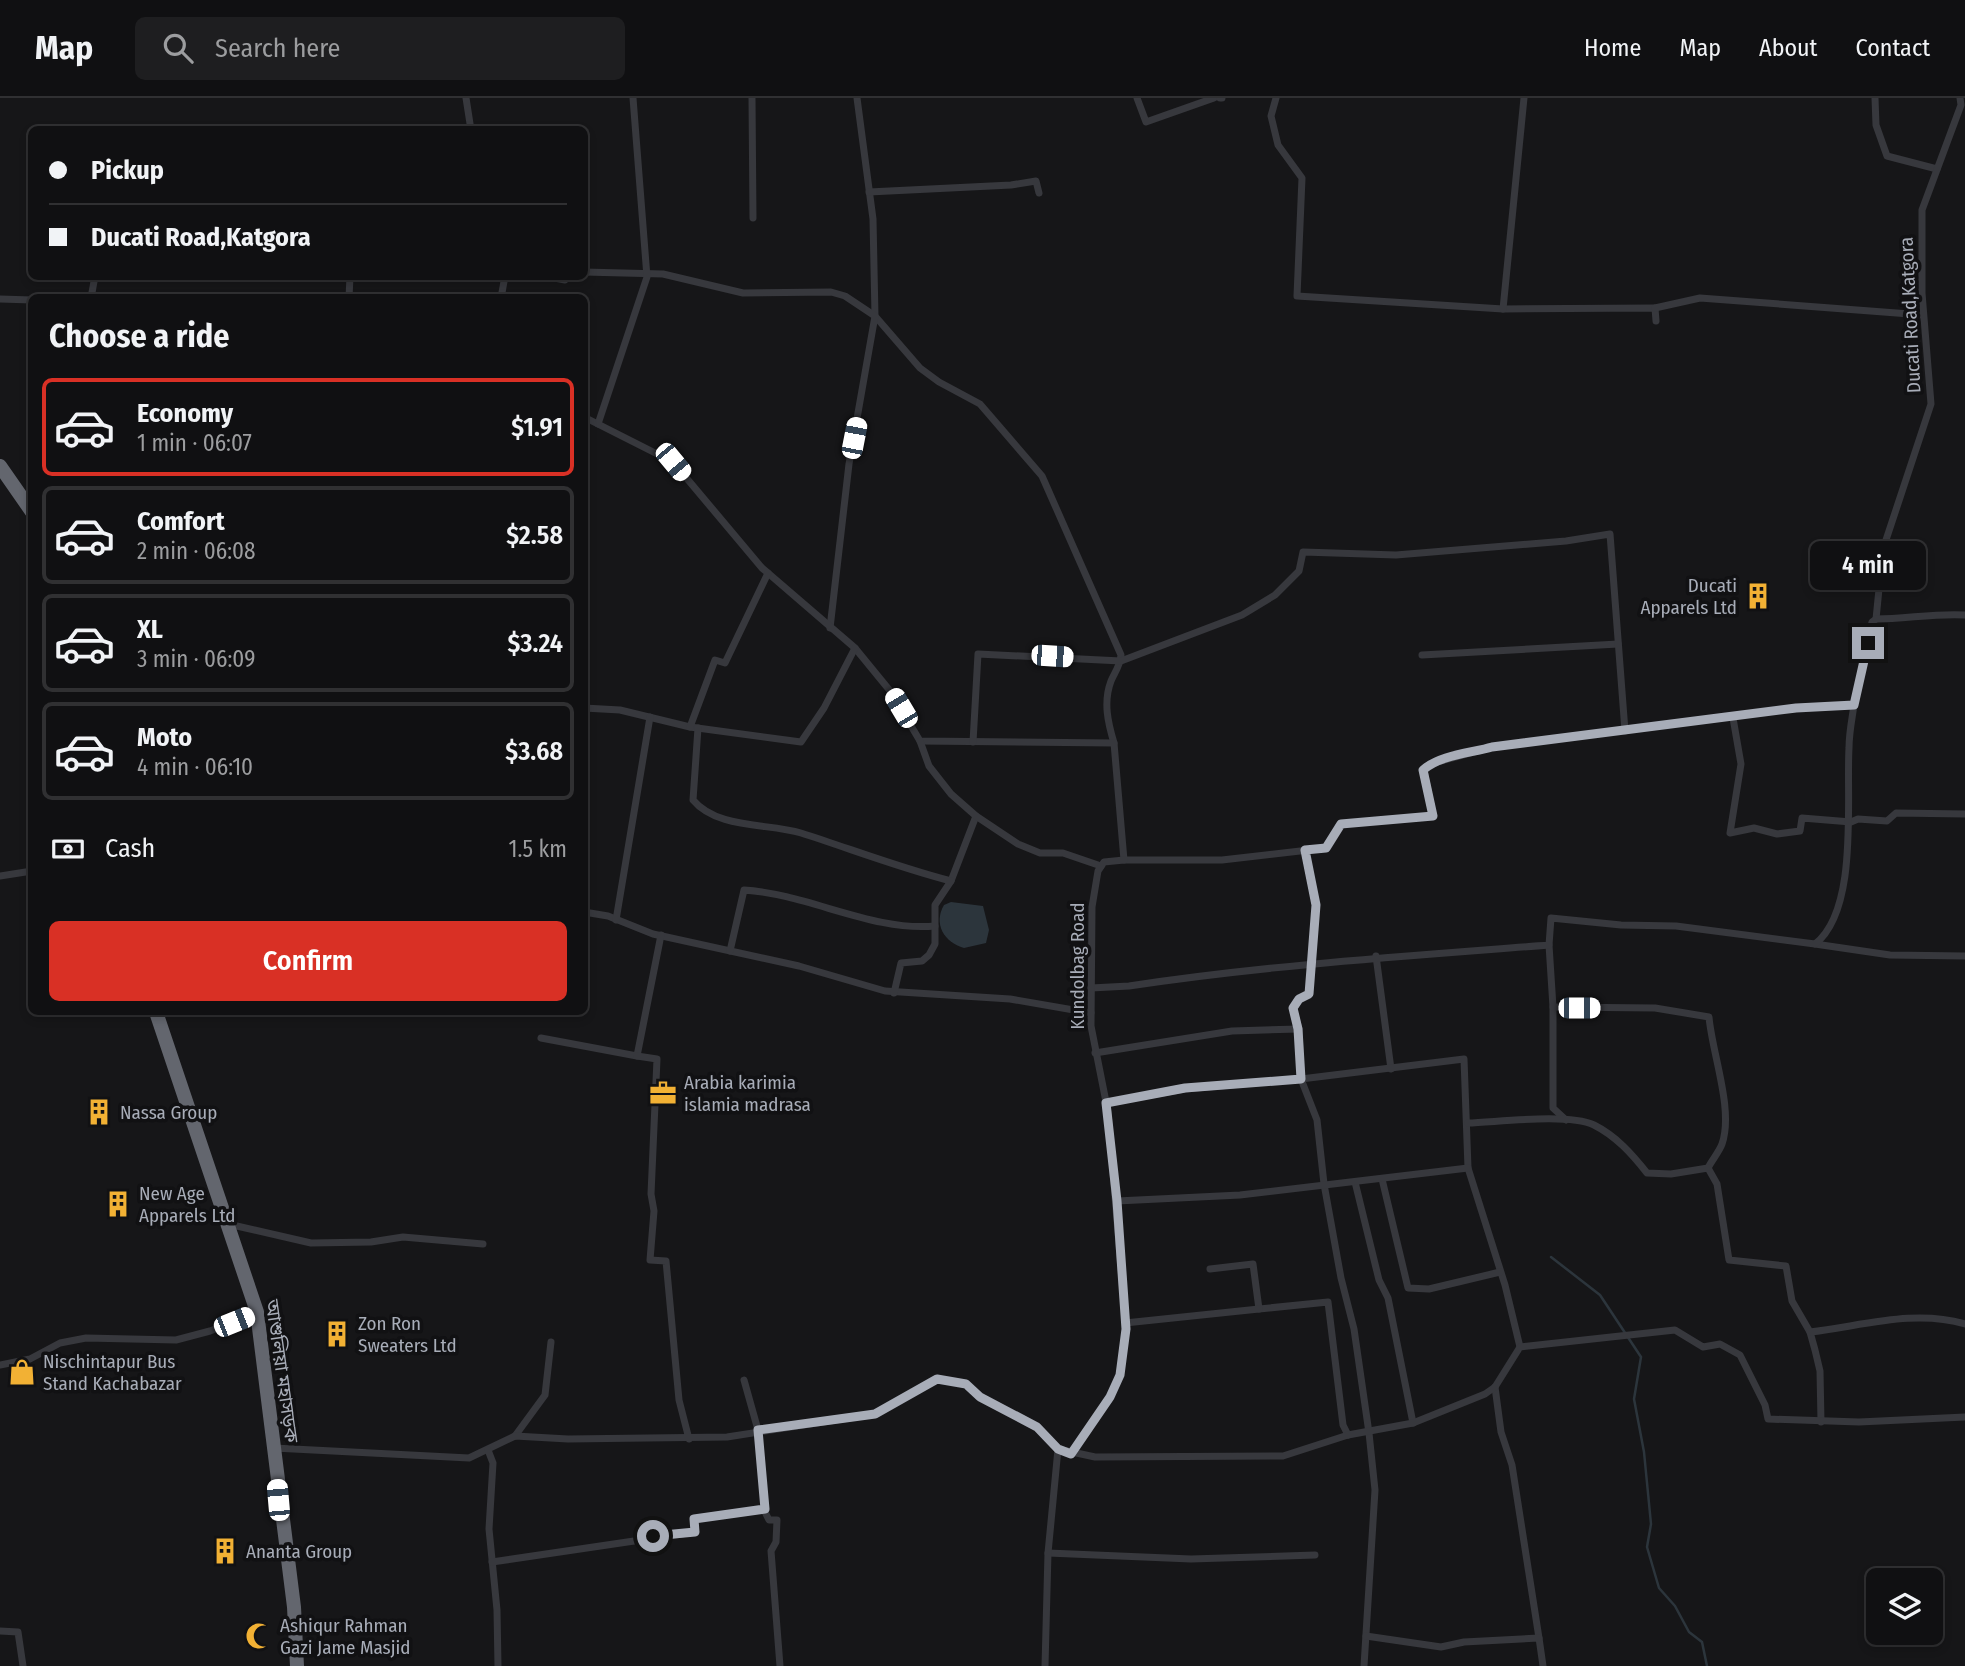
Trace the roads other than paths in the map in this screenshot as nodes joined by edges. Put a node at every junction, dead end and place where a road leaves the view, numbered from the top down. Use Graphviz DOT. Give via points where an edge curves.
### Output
graph roads {
  1 [pos="466,98"];
  2 [pos="633,98"];
  3 [pos="752,98"];
  4 [pos="857,98"];
  5 [pos="1137,98"];
  6 [pos="1180,98"];
  7 [pos="1214,98"];
  8 [pos="1276,98"];
  9 [pos="1524,98"];
  10 [pos="1875,98"];
  11 [pos="1960,98"];
  12 [pos="1183,107"];
  13 [pos="470,126"];
  14 [pos="1937,169"];
  15 [pos="869,192"];
  16 [pos="1039,193"];
  17 [pos="753,218"];
  18 [pos="588,272"];
  19 [pos="648,274"];
  20 [pos="0,299"];
  21 [pos="28,300"];
  22 [pos="1655,308"];
  23 [pos="1503,309"];
  24 [pos="1923,314"];
  25 [pos="875,316"];
  26 [pos="1656,321"];
  27 [pos="588,419"];
  28 [pos="598,424"];
  29 [pos="0,466"];
  30 [pos="28,506"];
  31 [pos="768,573"];
  32 [pos="1965,615"];
  33 [pos="1876,619"];
  34 [pos="830,628"];
  35 [pos="1618,643"];
  36 [pos="855,648"];
  37 [pos="1422,655"];
  38 [pos="1121,662"];
  39 [pos="1854,705"];
  40 [pos="588,709"];
  41 [pos="650,717"];
  42 [pos="1732,718"];
  43 [pos="694,727"];
  44 [pos="1625,731"];
  45 [pos="920,741"];
  46 [pos="973,741"];
  47 [pos="1114,743"];
  48 [pos="1965,814"];
  49 [pos="976,816"];
  50 [pos="1851,822"];
  51 [pos="1305,850"];
  52 [pos="1124,860"];
  53 [pos="1101,866"];
  54 [pos="28,872"];
  55 [pos="0,876"];
  56 [pos="951,881"];
  57 [pos="588,913"];
  58 [pos="616,920"];
  59 [pos="935,926"];
  60 [pos="661,935"];
  61 [pos="1815,944"];
  62 [pos="1549,945"];
  63 [pos="730,951"];
  64 [pos="1376,956"];
  65 [pos="1965,956"];
  66 [pos="1310,965"];
  67 [pos="1091,988"];
  68 [pos="894,992"];
  69 [pos="1553,1007"];
  70 [pos="1091,1013"];
  71 [pos="157,1015"];
  72 [pos="1298,1029"];
  73 [pos="541,1038"];
  74 [pos="1095,1053"];
  75 [pos="638,1056"];
  76 [pos="1391,1069"];
  77 [pos="1301,1079"];
  78 [pos="1106,1103"];
  79 [pos="1566,1120"];
  80 [pos="1468,1123"];
  81 [pos="1468,1168"];
  82 [pos="1708,1168"];
  83 [pos="1382,1179"];
  84 [pos="1355,1182"];
  85 [pos="1324,1184"];
  86 [pos="1117,1201"];
  87 [pos="228,1224"];
  88 [pos="483,1244"];
  89 [pos="1210,1269"];
  90 [pos="1500,1272"];
  91 [pos="1259,1309"];
  92 [pos="257,1312"];
  93 [pos="1125,1324"];
  94 [pos="1965,1324"];
  95 [pos="1810,1332"];
  96 [pos="551,1342"];
  97 [pos="1520,1347"];
  98 [pos="0,1365"];
  99 [pos="744,1380"];
  100 [pos="1494,1387"];
  101 [pos="1965,1417"];
  102 [pos="1821,1422"];
  103 [pos="1413,1423"];
  104 [pos="758,1430"];
  105 [pos="1369,1433"];
  106 [pos="1349,1435"];
  107 [pos="515,1436"];
  108 [pos="689,1439"];
  109 [pos="274,1448"];
  110 [pos="1058,1449"];
  111 [pos="488,1450"];
  112 [pos="1071,1454"];
  113 [pos="765,1509"];
  114 [pos="1048,1553"];
  115 [pos="1315,1555"];
  116 [pos="492,1562"];
  117 [pos="0,1631"];
  118 [pos="1366,1636"];
  119 [pos="1539,1638"];
  120 [pos="23,1666"];
  121 [pos="297,1666"];
  122 [pos="498,1666"];
  123 [pos="780,1666"];
  124 [pos="1045,1666"];
  125 [pos="1364,1666"];
  126 [pos="1543,1666"];
  1 -- 13 [label="street"];
  2 -- 19 [label="street"];
  3 -- 17 [label="street"];
  4 -- 15 [label="street"];
  5 -- 12 [label="street" via="1146,121"];
  6 -- 12 [label="street"];
  7 -- 12 [label="street"];
  8 -- 23 [label="street" via="1271,116 1278,145 1302,178 1297,296"];
  9 -- 23 [label="street"];
  10 -- 14 [label="street" via="1876,125 1887,156"];
  11 -- 14 [label="street, Ducati Road,Katgora"];
  14 -- 24 [label="street, Ducati Road,Katgora" via="1922,210"];
  15 -- 16 [label="street" via="1036,181"];
  15 -- 25 [label="street"];
  18 -- 19 [label="street"];
  19 -- 25 [label="street" via="743,293 831,292"];
  19 -- 28 [label="street"];
  20 -- 21 [label="street"];
  22 -- 23 [label="street"];
  22 -- 24 [label="street" via="1700,298"];
  22 -- 26 [label="street"];
  24 -- 33 [label="street, Ducati Road,Katgora" via="1931,404 1884,549"];
  25 -- 34 [label="street" via="849,464"];
  25 -- 38 [label="street" via="920,368 980,404 1042,477"];
  27 -- 28 [label="street"];
  28 -- 31 [label="street" via="673,462"];
  29 -- 30 [label="highway"];
  31 -- 34 [label="street"];
  31 -- 43 [label="street" via="724,663 715,660"];
  32 -- 33 [label="street" via="1938,612"];
  33 -- 39 [label="street, Ducati Road,Katgora"];
  34 -- 36 [label="street"];
  35 -- 37 [label="street"];
  35 -- 38 [label="street" via="1609,534 1396,555 1303,552 1299,571 1260,605"];
  35 -- 44 [label="street"];
  36 -- 43 [label="street" via="801,743"];
  36 -- 45 [label="street" via="891,692"];
  38 -- 46 [label="street" via="978,654"];
  38 -- 47 [label="street" via="1107,704"];
  39 -- 42 [label="street"];
  39 -- 50 [label="street, Ducati Road,Katgora" via="1849,749"];
  40 -- 41 [label="street"];
  41 -- 43 [label="street"];
  41 -- 58 [label="street"];
  42 -- 44 [label="street"];
  42 -- 50 [label="street" via="1741,764 1730,833 1754,828 1777,834 1800,831 1801,818"];
  43 -- 56 [label="street" via="693,800 698,807"];
  44 -- 51 [label="street" via="1492,747 1430,764 1423,770 1433,816 1341,824 1326,848"];
  45 -- 46 [label="street"];
  45 -- 49 [label="street" via="934,773"];
  46 -- 47 [label="street"];
  47 -- 52 [label="street"];
  48 -- 50 [label="street" via="1896,813 1887,821"];
  49 -- 53 [label="street" via="1040,853 1063,853"];
  49 -- 56 [label="street"];
  50 -- 61 [label="street, Ducati Road,Katgora" via="1837,911 1831,929"];
  51 -- 52 [label="street" via="1222,860"];
  51 -- 66 [label="street" via="1316,905"];
  52 -- 53 [label="street"];
  53 -- 67 [label="street, Kundolbag Road" via="1092,907"];
  54 -- 55 [label="street"];
  56 -- 59 [label="street" via="935,905"];
  57 -- 58 [label="street"];
  58 -- 60 [label="street"];
  59 -- 63 [label="street" via="887,924 786,896 744,890"];
  59 -- 68 [label="street" via="935,944 929,955 922,961 901,964"];
  60 -- 63 [label="street"];
  60 -- 75 [label="street"];
  61 -- 62 [label="street" via="1676,926 1551,918"];
  61 -- 65 [label="street" via="1890,955"];
  62 -- 64 [label="street"];
  62 -- 69 [label="street"];
  63 -- 68 [label="street"];
  64 -- 66 [label="street"];
  64 -- 76 [label="street"];
  66 -- 67 [label="street"];
  66 -- 72 [label="street" via="1309,994 1293,1008"];
  67 -- 70 [label="street, Kundolbag Road"];
  68 -- 70 [label="street" via="1010,999"];
  69 -- 79 [label="street" via="1553,1108"];
  69 -- 82 [label="street" via="1655,1008 1709,1017 1723,1084 1724,1125 1723,1143"];
  70 -- 74 [label="street, Kundolbag Road"];
  71 -- 87 [label="highway, আশুলিয়া মহাসড়ক"];
  72 -- 74 [label="street" via="1246,1030"];
  72 -- 77 [label="street"];
  73 -- 75 [label="street"];
  74 -- 78 [label="street, Kundolbag Road"];
  75 -- 108 [label="street" via="657,1059 650,1260 666,1261 679,1400"];
  76 -- 77 [label="street"];
  76 -- 80 [label="street" via="1464,1059"];
  77 -- 78 [label="street" via="1185,1088"];
  77 -- 85 [label="street" via="1317,1120"];
  78 -- 86 [label="street, Kundolbag Road"];
  79 -- 80 [label="street"];
  79 -- 82 [label="street" via="1605,1131 1647,1172 1671,1174"];
  80 -- 81 [label="street"];
  81 -- 83 [label="street"];
  81 -- 90 [label="street"];
  82 -- 95 [label="street" via="1717,1184 1729,1260 1786,1266 1791,1301"];
  83 -- 84 [label="street"];
  83 -- 90 [label="street" via="1408,1288 1429,1289"];
  84 -- 85 [label="street"];
  84 -- 103 [label="street" via="1379,1280 1388,1298"];
  85 -- 86 [label="street" via="1240,1195"];
  85 -- 105 [label="street" via="1354,1329"];
  86 -- 93 [label="street, Kundolbag Road"];
  87 -- 88 [label="street" via="310,1243 403,1237"];
  87 -- 92 [label="highway, আশুলিয়া মহাসড়ক"];
  89 -- 91 [label="street" via="1252,1264"];
  90 -- 97 [label="street"];
  91 -- 93 [label="street"];
  91 -- 106 [label="street" via="1328,1302 1341,1413"];
  92 -- 98 [label="street" via="176,1340 86,1338"];
  92 -- 109 [label="highway, আশুলিয়া মহাসড়ক"];
  93 -- 112 [label="street, Kundolbag Road" via="1120,1375"];
  94 -- 95 [label="street" via="1897,1318"];
  95 -- 102 [label="street" via="1820,1371"];
  96 -- 107 [label="street" via="545,1395"];
  97 -- 100 [label="street"];
  97 -- 102 [label="street" via="1675,1330 1703,1346 1720,1344 1740,1355 1768,1419"];
  99 -- 104 [label="street"];
  100 -- 103 [label="street"];
  100 -- 119 [label="street" via="1512,1465"];
  101 -- 102 [label="street"];
  103 -- 105 [label="street"];
  104 -- 108 [label="street"];
  104 -- 110 [label="street" via="875,1414 937,1379 966,1384 980,1397 1037,1427"];
  104 -- 113 [label="street"];
  105 -- 106 [label="street"];
  105 -- 118 [label="street" via="1375,1490"];
  106 -- 112 [label="street" via="1283,1456"];
  107 -- 108 [label="street"];
  107 -- 111 [label="street"];
  109 -- 111 [label="street" via="469,1458"];
  109 -- 121 [label="highway, আশুলিয়া মহাসড়ক"];
  110 -- 112 [label="street"];
  110 -- 114 [label="street"];
  111 -- 116 [label="street" via="493,1463"];
  113 -- 116 [label="street" via="694,1519 695,1532"];
  113 -- 123 [label="street" via="769,1520 777,1520 771,1551"];
  114 -- 115 [label="street" via="1191,1559"];
  114 -- 124 [label="street"];
  116 -- 122 [label="street"];
  117 -- 120 [label="street" via="18,1632"];
  118 -- 119 [label="street" via="1441,1647"];
  118 -- 125 [label="street"];
  119 -- 126 [label="street"];
}
